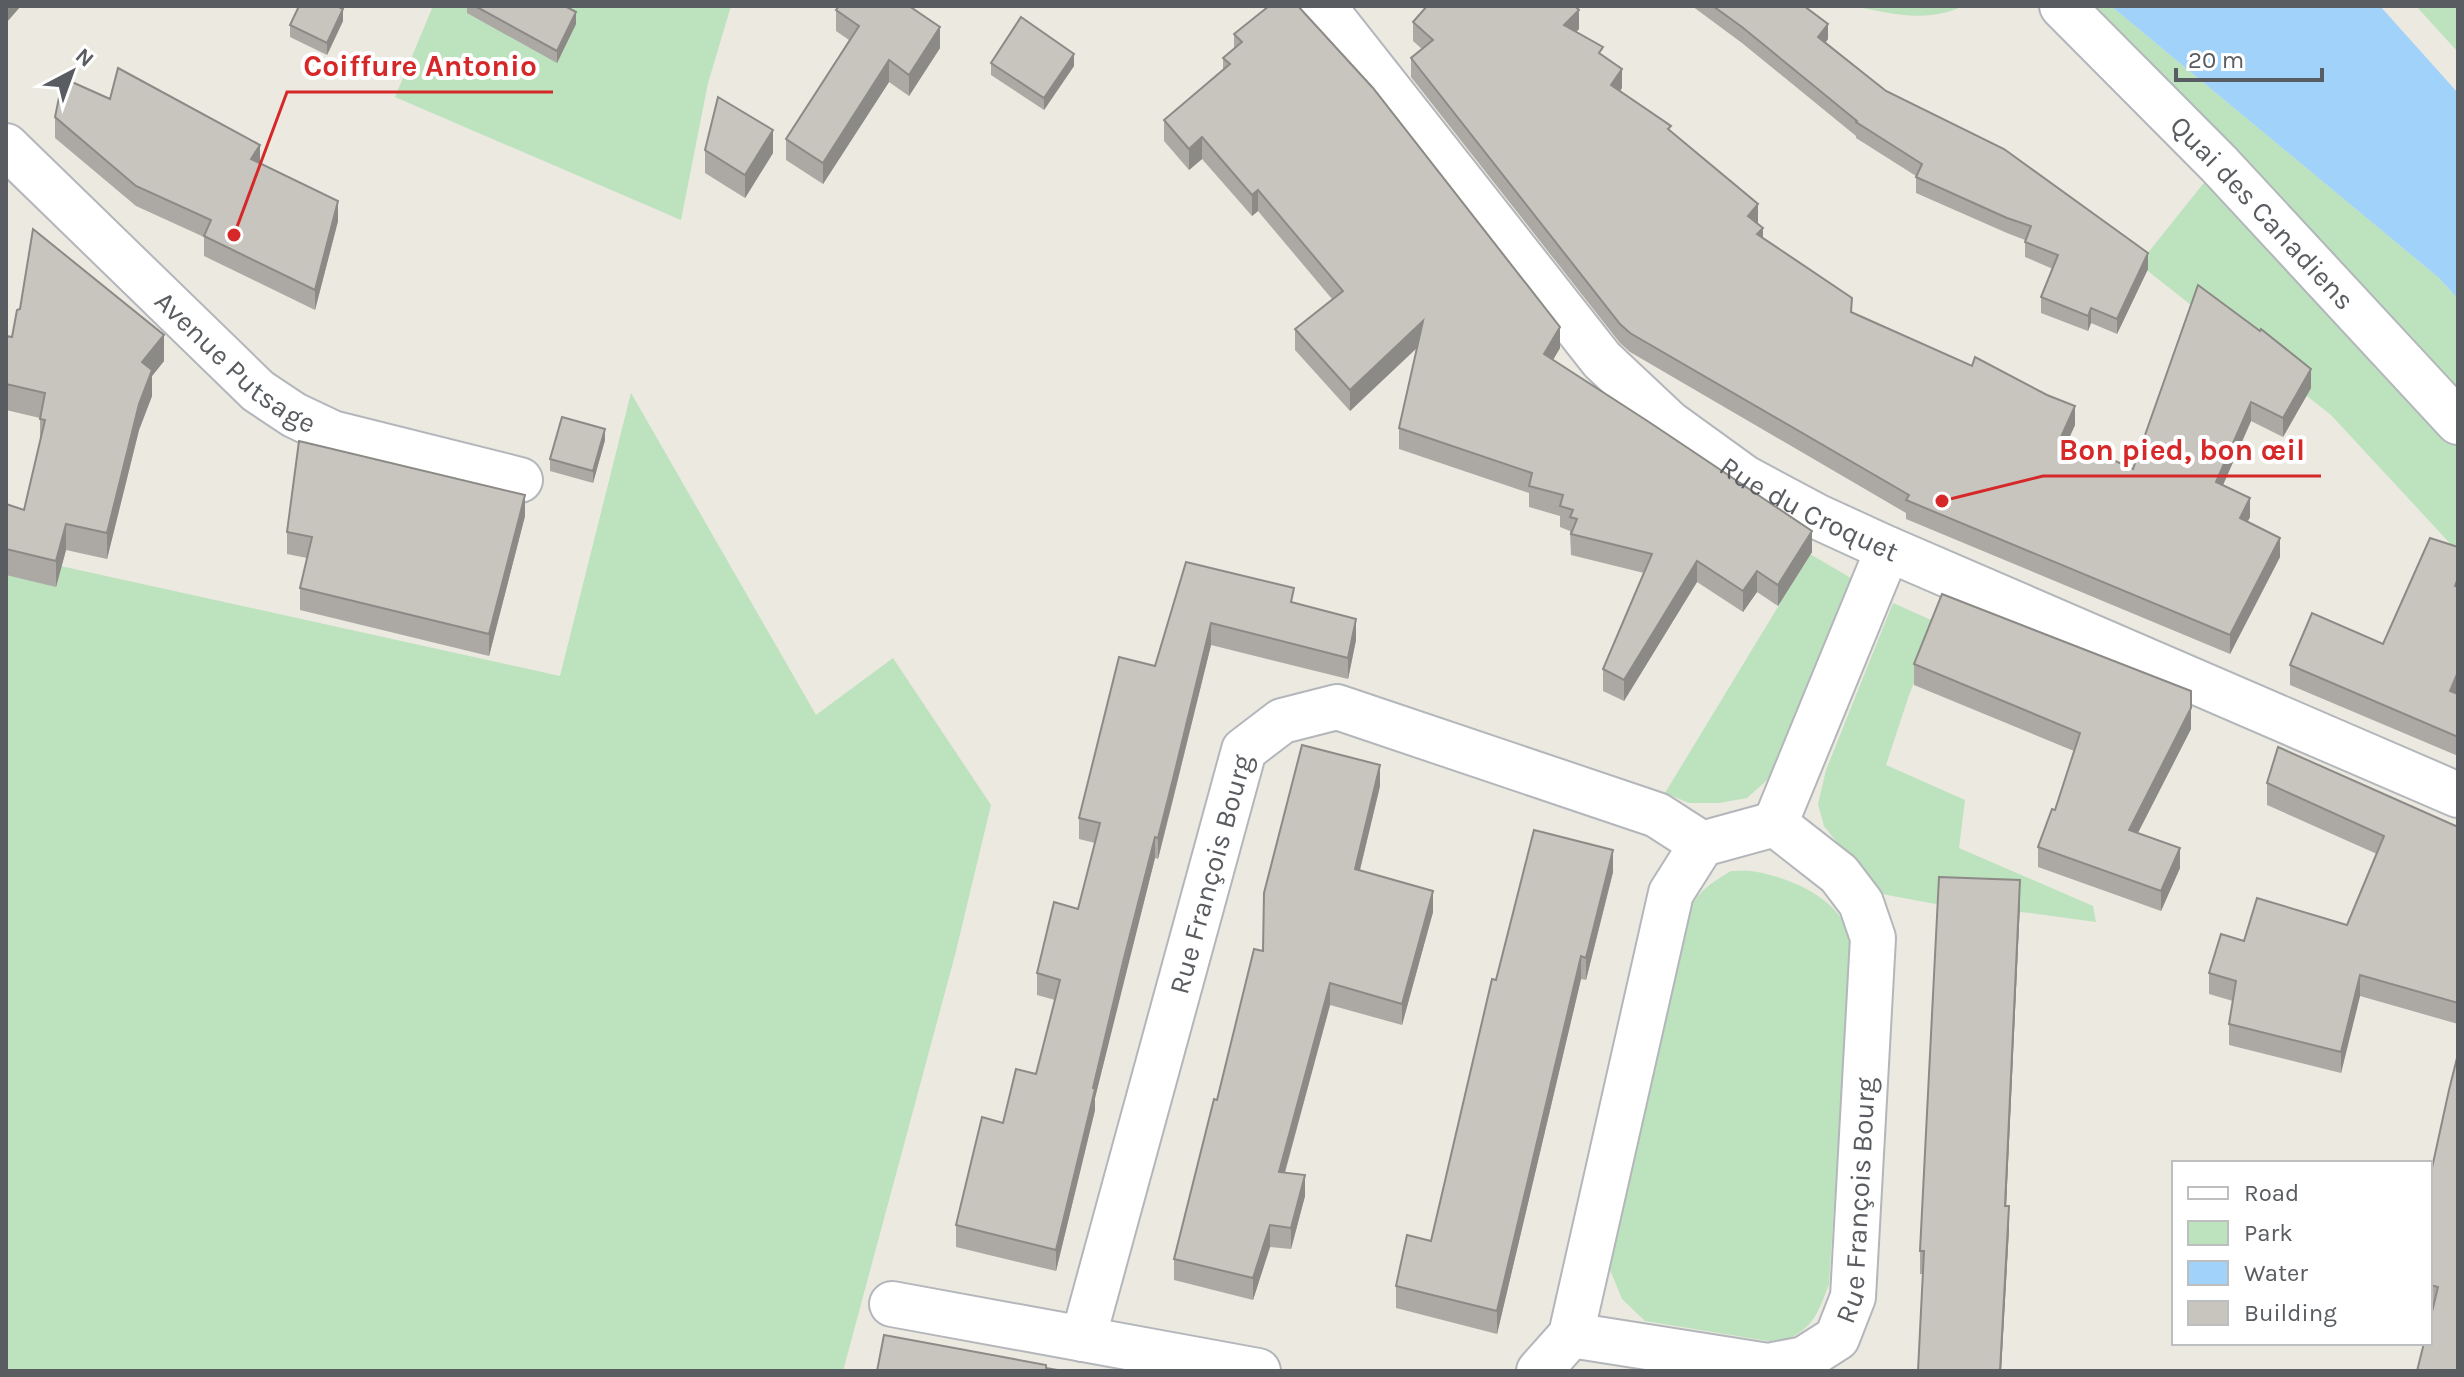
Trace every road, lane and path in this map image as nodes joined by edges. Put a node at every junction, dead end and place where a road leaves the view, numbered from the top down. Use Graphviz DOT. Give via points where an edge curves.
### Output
graph roads {
  1 [pos="1323,6"];
  2 [pos="2062,6"];
  3 [pos="6,146"];
  4 [pos="2458,422"];
  5 [pos="520,480"];
  6 [pos="1888,549"];
  7 [pos="2458,795"];
  8 [pos="1775,824"];
  9 [pos="1702,844"];
  10 [pos="892,1304"];
  11 [pos="1571,1335"];
  12 [pos="1083,1339"];
  13 [pos="1258,1371"];
  14 [pos="1539,1371"];
  1 -- 6 [label="street, Rue du Croquet" via="1602,360 1669,423 1745,478"];
  2 -- 4 [label="street, Quai des Canadiens" via="2219,164"];
  3 -- 5 [label="street, Avenue Putsage" via="258,391 294,415 332,433"];
  6 -- 7 [label="street, Rue du Croquet"];
  6 -- 8 [label="street"];
  8 -- 9 [label="street"];
  8 -- 11 [label="street, Rue François Bourg" via="1839,874 1861,903 1873,938 1853,1297 1837,1338 1804,1359 1768,1366"];
  9 -- 11 [label="street" via="1671,893"];
  9 -- 12 [label="street, Rue François Bourg" via="1657,815 1337,707 1282,721 1244,750"];
  10 -- 12 [label="street"];
  11 -- 14 [label="street"];
  12 -- 13 [label="street"];
}
